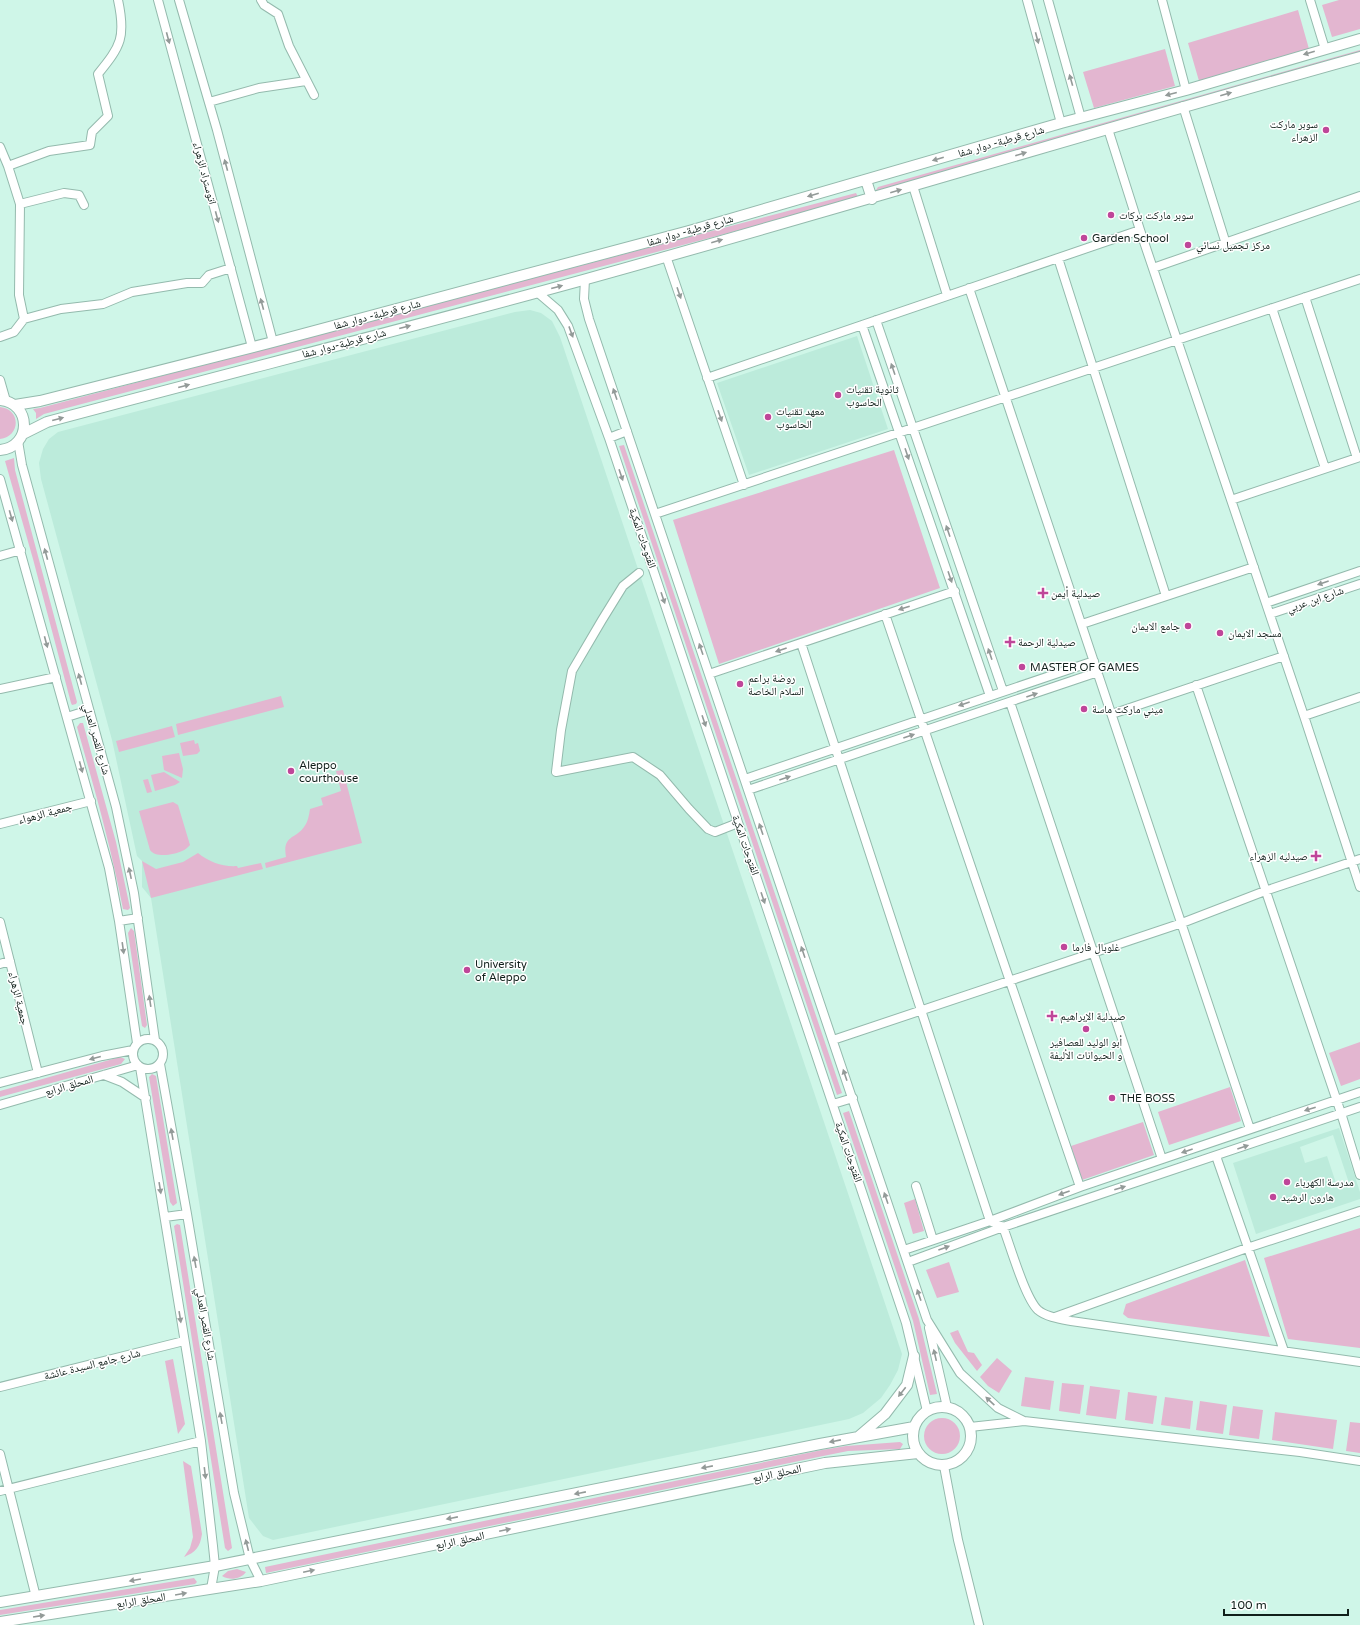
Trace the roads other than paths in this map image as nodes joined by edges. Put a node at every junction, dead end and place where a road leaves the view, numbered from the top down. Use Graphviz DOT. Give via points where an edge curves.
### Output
graph roads {
  1 [pos="118,0"];
  2 [pos="158,0"];
  3 [pos="179,0"];
  4 [pos="261,0"];
  5 [pos="1027,0"];
  6 [pos="1048,0"];
  7 [pos="1162,0"];
  8 [pos="1310,0"];
  9 [pos="1360,39"];
  10 [pos="1324,48"];
  11 [pos="1360,57"];
  12 [pos="1264,66"];
  13 [pos="306,80"];
  14 [pos="1268,82"];
  15 [pos="1186,90"];
  16 [pos="314,95"];
  17 [pos="209,102"];
  18 [pos="1183,106"];
  19 [pos="1081,118"];
  20 [pos="1061,123"];
  21 [pos="1108,128"];
  22 [pos="0,147"];
  23 [pos="8,166"];
  24 [pos="866,180"];
  25 [pos="913,186"];
  26 [pos="1360,196"];
  27 [pos="872,198"];
  28 [pos="20,204"];
  29 [pos="84,205"];
  30 [pos="1140,230"];
  31 [pos="689,231"];
  32 [pos="1226,244"];
  33 [pos="694,248"];
  34 [pos="666,256"];
  35 [pos="1058,258"];
  36 [pos="231,268"];
  37 [pos="1153,268"];
  38 [pos="585,279"];
  39 [pos="1360,279"];
  40 [pos="969,288"];
  41 [pos="537,292"];
  42 [pos="947,295"];
  43 [pos="1305,297"];
  44 [pos="1272,308"];
  45 [pos="24,319"];
  46 [pos="876,320"];
  47 [pos="862,325"];
  48 [pos="0,337"];
  49 [pos="1178,340"];
  50 [pos="273,342"];
  51 [pos="252,347"];
  52 [pos="1093,368"];
  53 [pos="708,378"];
  54 [pos="0,380"];
  55 [pos="1006,397"];
  56 [pos="7,402"];
  57 [pos="913,428"];
  58 [pos="627,431"];
  59 [pos="899,433"];
  60 [pos="20,438"];
  61 [pos="609,438"];
  62 [pos="0,450"];
  63 [pos="1359,457"];
  64 [pos="1325,468"];
  65 [pos="0,479"];
  66 [pos="744,485"];
  67 [pos="1232,500"];
  68 [pos="655,514"];
  69 [pos="21,550"];
  70 [pos="0,556"];
  71 [pos="1254,567"];
  72 [pos="1360,571"];
  73 [pos="639,573"];
  74 [pos="1360,584"];
  75 [pos="954,591"];
  76 [pos="1166,596"];
  77 [pos="1266,602"];
  78 [pos="885,614"];
  79 [pos="1270,614"];
  80 [pos="1082,624"];
  81 [pos="801,643"];
  82 [pos="1284,656"];
  83 [pos="1094,661"];
  84 [pos="1098,672"];
  85 [pos="709,674"];
  86 [pos="56,677"];
  87 [pos="1196,685"];
  88 [pos="0,689"];
  89 [pos="1003,691"];
  90 [pos="990,696"];
  91 [pos="1360,697"];
  92 [pos="1010,702"];
  93 [pos="89,710"];
  94 [pos="1112,714"];
  95 [pos="1304,716"];
  96 [pos="67,717"];
  97 [pos="921,719"];
  98 [pos="925,731"];
  99 [pos="835,748"];
  100 [pos="839,760"];
  101 [pos="745,779"];
  102 [pos="748,790"];
  103 [pos="90,801"];
  104 [pos="738,823"];
  105 [pos="0,824"];
  106 [pos="1360,859"];
  107 [pos="1351,862"];
  108 [pos="1360,887"];
  109 [pos="1265,891"];
  110 [pos="138,918"];
  111 [pos="119,921"];
  112 [pos="0,922"];
  113 [pos="1182,923"];
  114 [pos="1094,952"];
  115 [pos="10,961"];
  116 [pos="0,964"];
  117 [pos="1010,980"];
  118 [pos="921,1010"];
  119 [pos="155,1040"];
  120 [pos="833,1040"];
  121 [pos="135,1046"];
  122 [pos="160,1064"];
  123 [pos="139,1066"];
  124 [pos="38,1073"];
  125 [pos="104,1075"];
  126 [pos="0,1083"];
  127 [pos="1360,1092"];
  128 [pos="146,1098"];
  129 [pos="852,1098"];
  130 [pos="1336,1100"];
  131 [pos="833,1104"];
  132 [pos="0,1105"];
  133 [pos="1360,1107"];
  134 [pos="1341,1113"];
  135 [pos="1250,1129"];
  136 [pos="1216,1156"];
  137 [pos="1162,1159"];
  138 [pos="1360,1175"];
  139 [pos="916,1186"];
  140 [pos="1080,1187"];
  141 [pos="1360,1211"];
  142 [pos="187,1214"];
  143 [pos="165,1217"];
  144 [pos="990,1221"];
  145 [pos="1003,1227"];
  146 [pos="933,1240"];
  147 [pos="1247,1248"];
  148 [pos="904,1250"];
  149 [pos="908,1262"];
  150 [pos="1053,1318"];
  151 [pos="927,1320"];
  152 [pos="184,1341"];
  153 [pos="1284,1351"];
  154 [pos="914,1356"];
  155 [pos="1360,1362"];
  156 [pos="0,1387"];
  157 [pos="947,1407"];
  158 [pos="927,1411"];
  159 [pos="1024,1421"];
  160 [pos="914,1427"];
  161 [pos="970,1427"];
  162 [pos="858,1437"];
  163 [pos="201,1441"];
  164 [pos="918,1453"];
  165 [pos="0,1454"];
  166 [pos="1360,1461"];
  167 [pos="944,1466"];
  168 [pos="9,1489"];
  169 [pos="0,1491"];
  170 [pos="250,1560"];
  171 [pos="214,1566"];
  172 [pos="261,1581"];
  173 [pos="210,1589"];
  174 [pos="36,1597"];
  175 [pos="0,1602"];
  176 [pos="0,1622"];
  177 [pos="978,1625"];
  1 -- 23 [label="street" via="122,21 120,39 113,56 98,74 108,116 92,132 90,145 49,151"];
  2 -- 36 [label="street, اتوستراد الزهراء, one-way"];
  3 -- 17 [label="street, اتوستراد الزهراء"];
  4 -- 13 [label="street" via="278,14 289,46"];
  5 -- 20 [label="street, one-way"];
  19 -- 6 [label="street, one-way"];
  7 -- 15 [label="street"];
  8 -- 10 [label="street"];
  9 -- 10 [label="main road, شارع قرطبة- دوار شفا"];
  10 -- 12 [label="main road, شارع قرطبة- دوار شفا, one-way"];
  11 -- 14 [label="main road, شارع قرطبة-دوار شفا"];
  12 -- 14 [label="main road"];
  12 -- 15 [label="main road, شارع قرطبة- دوار شفا"];
  13 -- 16 [label="street"];
  13 -- 17 [label="street" via="259,88"];
  18 -- 14 [label="main road, شارع قرطبة-دوار شفا, one-way"];
  15 -- 19 [label="main road, شارع قرطبة- دوار شفا, one-way"];
  50 -- 17 [label="street, اتوستراد الزهراء, one-way"];
  18 -- 21 [label="main road, شارع قرطبة-دوار شفا"];
  18 -- 32 [label="street"];
  19 -- 20 [label="main road, شارع قرطبة- دوار شفا"];
  20 -- 24 [label="main road, شارع قرطبة- دوار شفا, one-way"];
  25 -- 21 [label="main road, شارع قرطبة-دوار شفا, one-way"];
  21 -- 30 [label="street"];
  22 -- 23 [label="street"];
  23 -- 28 [label="street"];
  24 -- 27 [label="main road"];
  24 -- 31 [label="main road, شارع قرطبة- دوار شفا, one-way"];
  27 -- 25 [label="main road, شارع قرطبة-دوار شفا, one-way"];
  25 -- 42 [label="street"];
  26 -- 32 [label="street"];
  33 -- 27 [label="main road, شارع قرطبة-دوار شفا, one-way"];
  28 -- 29 [label="street" via="64,194 79,195"];
  28 -- 45 [label="street" via="19,295"];
  30 -- 35 [label="street"];
  30 -- 37 [label="street"];
  31 -- 33 [label="main road"];
  31 -- 50 [label="main road, شارع قرطبة- دوار شفا"];
  32 -- 37 [label="street"];
  33 -- 34 [label="main road, شارع قرطبة-دوار شفا"];
  34 -- 38 [label="main road, شارع قرطبة-دوار شفا"];
  34 -- 53 [label="street, one-way"];
  35 -- 40 [label="street"];
  35 -- 52 [label="street"];
  36 -- 45 [label="street" via="209,275 202,283 132,292 103,304 61,309"];
  36 -- 51 [label="street, اتوستراد الزهراء"];
  37 -- 49 [label="street"];
  41 -- 38 [label="main road, شارع قرطبة-دوار شفا, one-way"];
  58 -- 38 [label="street, one-way" via="587,312 584,299"];
  39 -- 43 [label="street"];
  40 -- 42 [label="street"];
  40 -- 55 [label="street"];
  60 -- 41 [label="main road, شارع قرطبة-دوار شفا, one-way" via="55,420"];
  41 -- 61 [label="street, الفتوحات المكية, one-way" via="558,310 568,326"];
  42 -- 46 [label="street"];
  43 -- 44 [label="street"];
  43 -- 63 [label="street"];
  44 -- 49 [label="street"];
  44 -- 64 [label="street"];
  45 -- 48 [label="street" via="14,332"];
  46 -- 47 [label="street"];
  57 -- 46 [label="street, one-way"];
  47 -- 53 [label="street"];
  47 -- 59 [label="street"];
  49 -- 52 [label="street"];
  49 -- 67 [label="street"];
  50 -- 51 [label="main road, شارع قرطبة- دوار شفا"];
  51 -- 56 [label="main road, شارع قرطبة- دوار شفا" via="40,401"];
  52 -- 55 [label="street"];
  52 -- 76 [label="street"];
  53 -- 66 [label="street, one-way"];
  54 -- 56 [label="street"];
  55 -- 57 [label="street"];
  55 -- 80 [label="street"];
  56 -- 60 [label="main road" via="20,411 24,418"];
  57 -- 59 [label="street"];
  89 -- 57 [label="street, one-way"];
  58 -- 61 [label="street"];
  58 -- 68 [label="street"];
  59 -- 66 [label="street"];
  59 -- 75 [label="street, one-way"];
  60 -- 62 [label="main road, شارع قرطبة-دوار شفا" via="13,446"];
  93 -- 60 [label="street, شارع القصر العدلي, one-way" via="22,465"];
  61 -- 104 [label="street, الفتوحات المكية, one-way"];
  63 -- 64 [label="street"];
  64 -- 67 [label="street"];
  65 -- 69 [label="street, شارع القصر العدلي, one-way"];
  66 -- 68 [label="street"];
  67 -- 71 [label="street"];
  85 -- 68 [label="street, one-way"];
  69 -- 70 [label="street"];
  69 -- 86 [label="street, شارع القصر العدلي, one-way"];
  71 -- 76 [label="street"];
  71 -- 77 [label="street"];
  72 -- 77 [label="street, one-way"];
  73 -- 104 [label="street" via="623,586 572,671 556,772 633,757 660,775 708,830 715,832"];
  74 -- 79 [label="street, شارع ابن عربي"];
  75 -- 78 [label="street, one-way"];
  75 -- 90 [label="street"];
  76 -- 80 [label="street"];
  77 -- 79 [label="street"];
  78 -- 81 [label="street"];
  78 -- 97 [label="street"];
  79 -- 82 [label="street"];
  80 -- 83 [label="street"];
  81 -- 85 [label="street, one-way"];
  81 -- 99 [label="street"];
  82 -- 87 [label="street"];
  82 -- 95 [label="street"];
  83 -- 84 [label="street"];
  83 -- 89 [label="street"];
  92 -- 84 [label="street, one-way"];
  84 -- 94 [label="street"];
  85 -- 101 [label="street"];
  86 -- 88 [label="street"];
  86 -- 96 [label="street, شارع القصر العدلي"];
  87 -- 94 [label="street"];
  87 -- 109 [label="street"];
  89 -- 90 [label="street"];
  90 -- 97 [label="street, one-way"];
  91 -- 95 [label="street"];
  92 -- 98 [label="street"];
  92 -- 114 [label="street"];
  93 -- 96 [label="street"];
  110 -- 93 [label="street, شارع القصر العدلي, one-way" via="116,807"];
  94 -- 113 [label="street"];
  95 -- 107 [label="street"];
  96 -- 103 [label="street, شارع القصر العدلي, one-way"];
  97 -- 98 [label="street"];
  97 -- 99 [label="street"];
  100 -- 98 [label="street, one-way"];
  98 -- 117 [label="street"];
  99 -- 100 [label="street"];
  99 -- 101 [label="street"];
  102 -- 100 [label="street, one-way"];
  100 -- 118 [label="street"];
  101 -- 102 [label="street"];
  120 -- 102 [label="street, one-way"];
  103 -- 105 [label="street, جمعية الزهواء"];
  103 -- 111 [label="street, شارع القصر العدلي" via="109,868"];
  104 -- 131 [label="street, الفتوحات المكية, one-way"];
  106 -- 107 [label="street"];
  107 -- 108 [label="street"];
  107 -- 109 [label="street"];
  109 -- 113 [label="street"];
  109 -- 130 [label="street"];
  110 -- 111 [label="street"];
  119 -- 110 [label="street, شارع القصر العدلي, one-way"];
  111 -- 121 [label="street, شارع القصر العدلي, one-way"];
  112 -- 115 [label="street, جمعية الزهراء"];
  113 -- 114 [label="street"];
  113 -- 135 [label="street"];
  114 -- 117 [label="street"];
  114 -- 137 [label="street"];
  115 -- 116 [label="street"];
  115 -- 124 [label="street, جمعية الزهراء"];
  117 -- 118 [label="street"];
  117 -- 140 [label="street"];
  118 -- 120 [label="street"];
  118 -- 144 [label="street"];
  119 -- 121 [label="street" via="146,1038"];
  119 -- 122 [label="street" via="164,1051"];
  129 -- 120 [label="street, one-way"];
  121 -- 123 [label="street" via="133,1056"];
  121 -- 124 [label="street, المحلق الرابع, one-way"];
  122 -- 123 [label="street" via="149,1069"];
  142 -- 122 [label="street, شارع القصر العدلي, one-way"];
  123 -- 125 [label="street, المحلق الرابع"];
  123 -- 128 [label="street"];
  124 -- 126 [label="street, المحلق الرابع"];
  125 -- 128 [label="street" via="122,1082"];
  125 -- 132 [label="street, المحلق الرابع"];
  127 -- 130 [label="street"];
  128 -- 143 [label="street, one-way"];
  129 -- 131 [label="street"];
  148 -- 129 [label="street, one-way"];
  130 -- 134 [label="street"];
  130 -- 135 [label="street, one-way"];
  131 -- 154 [label="street, الفتوحات المكية" via="906,1323"];
  133 -- 134 [label="street"];
  136 -- 134 [label="street, one-way"];
  134 -- 138 [label="street"];
  135 -- 137 [label="street, one-way"];
  145 -- 136 [label="street, one-way"];
  136 -- 147 [label="street"];
  137 -- 140 [label="street"];
  139 -- 146 [label="street"];
  140 -- 144 [label="street, one-way"];
  141 -- 147 [label="street"];
  142 -- 143 [label="street"];
  170 -- 142 [label="street, شارع القصر العدلي, one-way" via="234,1493"];
  143 -- 152 [label="street, one-way"];
  144 -- 145 [label="street"];
  144 -- 146 [label="street"];
  149 -- 145 [label="street, one-way"];
  145 -- 150 [label="street" via="1028,1296 1038,1310"];
  146 -- 148 [label="street"];
  147 -- 150 [label="street"];
  147 -- 153 [label="street"];
  148 -- 149 [label="street"];
  151 -- 149 [label="street, one-way"];
  150 -- 153 [label="street"];
  157 -- 151 [label="street, one-way"];
  159 -- 151 [label="street, one-way" via="998,1408 960,1373"];
  152 -- 156 [label="street, شارع جامع السيدة عائشة"];
  152 -- 163 [label="street"];
  153 -- 155 [label="street"];
  154 -- 158 [label="street, الفتوحات المكية"];
  154 -- 162 [label="main road, one-way" via="907,1385 885,1414"];
  157 -- 158 [label="main road" via="936,1407"];
  157 -- 161 [label="main road" via="961,1414"];
  158 -- 160 [label="main road"];
  159 -- 161 [label="street"];
  159 -- 166 [label="street" via="1293,1451"];
  160 -- 162 [label="main road, المحلق الرابع"];
  160 -- 164 [label="main road" via="914,1444"];
  161 -- 167 [label="main road" via="971,1444 964,1456"];
  162 -- 170 [label="main road, المحلق الرابع, one-way"];
  163 -- 168 [label="street"];
  163 -- 171 [label="street, one-way"];
  164 -- 167 [label="main road" via="930,1463"];
  172 -- 164 [label="main road, المحلق الرابع, one-way" via="825,1463"];
  165 -- 168 [label="street"];
  167 -- 177 [label="street"];
  168 -- 169 [label="street"];
  168 -- 174 [label="street"];
  170 -- 171 [label="main road, المحلق الرابع"];
  170 -- 172 [label="street, شارع القصر العدلي"];
  171 -- 173 [label="street"];
  171 -- 174 [label="main road, المحلق الرابع, one-way"];
  172 -- 173 [label="main road, المحلق الرابع"];
  176 -- 173 [label="main road, المحلق الرابع, one-way"];
  174 -- 175 [label="main road, المحلق الرابع"];
}
